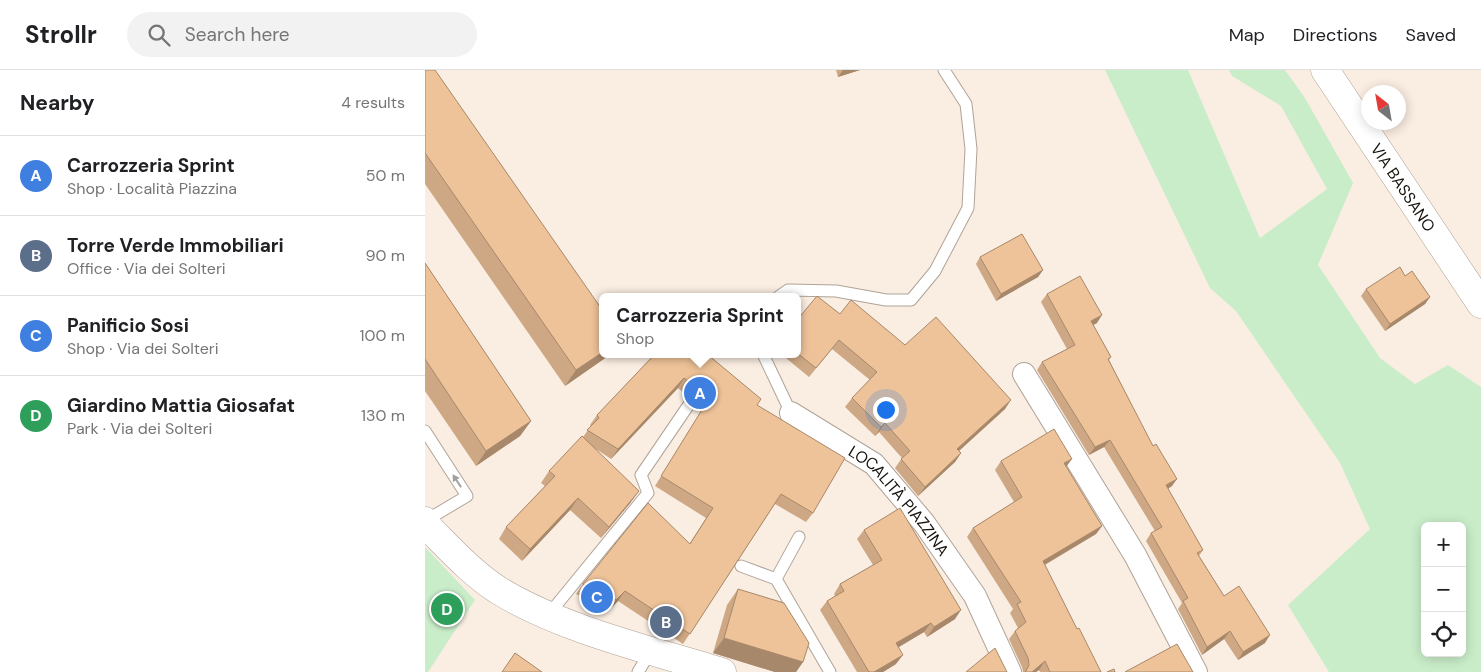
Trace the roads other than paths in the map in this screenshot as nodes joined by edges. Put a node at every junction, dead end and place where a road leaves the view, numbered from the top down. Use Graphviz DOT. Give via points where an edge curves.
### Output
graph roads {
  1 [pos="944,70"];
  2 [pos="1325,70"];
  3 [pos="784,293"];
  4 [pos="1481,304"];
  5 [pos="765,358"];
  6 [pos="1024,374"];
  7 [pos="690,403"];
  8 [pos="791,413"];
  9 [pos="425,431"];
  10 [pos="425,521"];
  11 [pos="799,537"];
  12 [pos="741,566"];
  13 [pos="776,579"];
  14 [pos="549,614"];
  15 [pos="645,661"];
  16 [pos="722,672"];
  17 [pos="830,672"];
  18 [pos="1010,672"];
  19 [pos="1196,672"];
  1 -- 3 [label="lane" via="966,104 971,149 968,208 935,271 911,300 886,300 836,291 788,290"];
  2 -- 4 [label="street, VIA BASSANO"];
  5 -- 8 [label="lane, LOCALITÀ PIAZZINA"];
  6 -- 19 [label="street" via="1135,555"];
  7 -- 14 [label="lane" via="641,475 648,493"];
  8 -- 18 [label="street, LOCALITÀ PIAZZINA" via="873,464 923,523 975,596"];
  10 -- 9 [label="lane, one-way" via="467,496"];
  10 -- 14 [label="street" via="475,573 499,590"];
  11 -- 13 [label="lane"];
  12 -- 13 [label="lane"];
  13 -- 17 [label="lane"];
  14 -- 15 [label="street" via="607,637"];
  15 -- 16 [label="street"];
}
